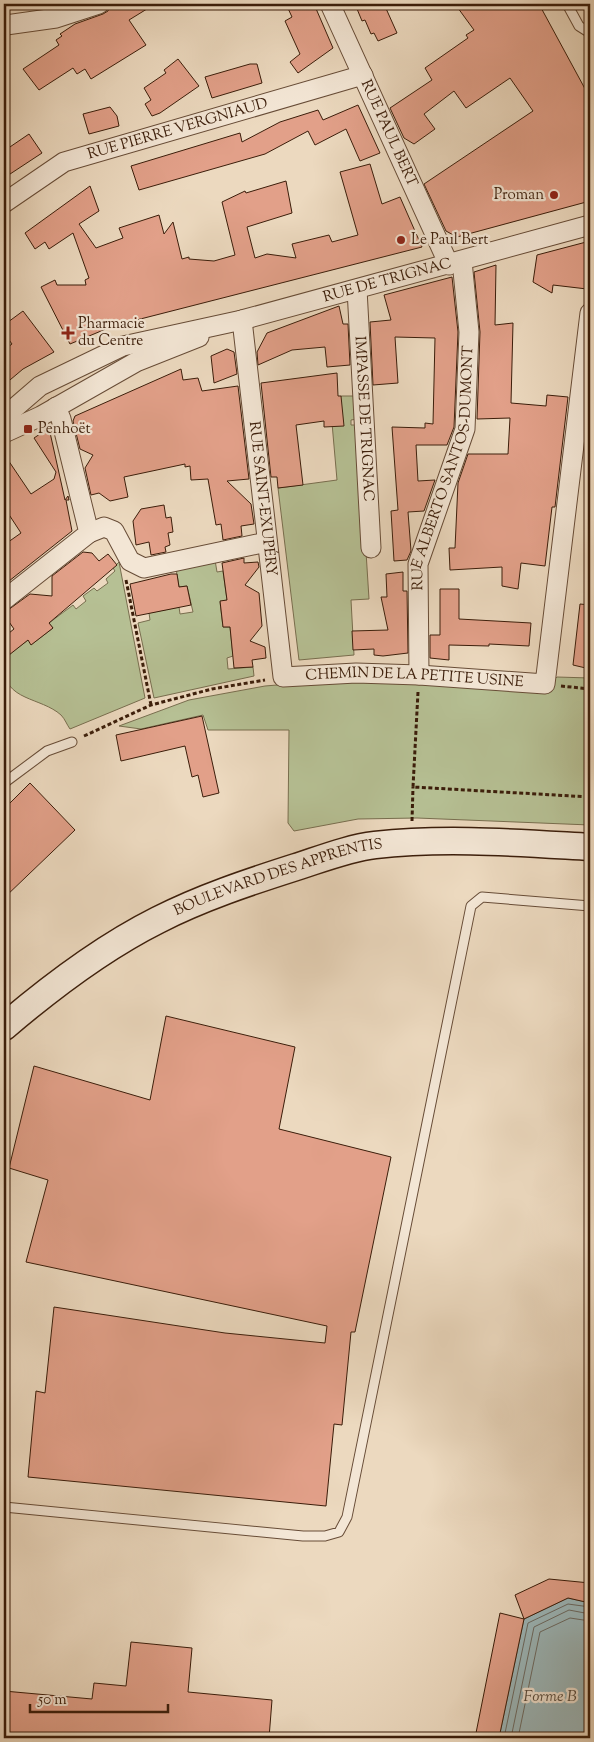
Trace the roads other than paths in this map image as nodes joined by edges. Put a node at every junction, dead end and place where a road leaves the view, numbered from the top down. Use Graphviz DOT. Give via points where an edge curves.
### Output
graph roads {
  1 [pos="99,4"];
  2 [pos="330,4"];
  3 [pos="567,4"];
  4 [pos="4,22"];
  5 [pos="590,33"];
  6 [pos="363,75"];
  7 [pos="4,203"];
  8 [pos="590,225"];
  9 [pos="455,263"];
  10 [pos="357,289"];
  11 [pos="590,313"];
  12 [pos="242,320"];
  13 [pos="56,407"];
  14 [pos="4,416"];
  15 [pos="4,433"];
  16 [pos="89,532"];
  17 [pos="267,542"];
  18 [pos="371,548"];
  19 [pos="4,600"];
  20 [pos="419,675"];
  21 [pos="283,677"];
  22 [pos="72,742"];
  23 [pos="4,783"];
  24 [pos="590,847"];
  25 [pos="590,906"];
  26 [pos="4,1027"];
  27 [pos="4,1507"];
  1 -- 4 [label="street" via="56,18 6,25"];
  2 -- 6 [label="street, RUE PAUL BERT"];
  3 -- 5 [label="lane" via="579,26"];
  6 -- 7 [label="street, RUE PIERRE VERGNIAUD" via="64,162"];
  6 -- 9 [label="street, RUE PAUL BERT"];
  8 -- 9 [label="street, RUE DE TRIGNAC"];
  9 -- 10 [label="street, RUE DE TRIGNAC"];
  9 -- 20 [label="street, RUE ALBERTO SANTOS-DUMONT" via="469,332 465,430 418,564"];
  10 -- 12 [label="street, RUE DE TRIGNAC"];
  10 -- 18 [label="street, IMPASSE DE TRIGNAC"];
  11 -- 20 [label="street, CHEMIN DE LA PETITE USINE" via="545,684"];
  12 -- 13 [label="street, RUE DE TRIGNAC" via="136,362"];
  12 -- 14 [label="street, RUE DE TRIGNAC" via="123,346 40,386"];
  12 -- 17 [label="street, RUE SAINT-EXUPÉRY"];
  13 -- 15 [label="street, RUE DE TRIGNAC"];
  13 -- 16 [label="street"];
  16 -- 17 [label="street" via="104,527 114,531 130,561 144,568"];
  16 -- 19 [label="street"];
  17 -- 21 [label="street, RUE SAINT-EXUPÉRY"];
  20 -- 21 [label="street, CHEMIN DE LA PETITE USINE" via="356,673"];
  22 -- 23 [label="lane" via="47,752"];
  24 -- 26 [label="main road, BOULEVARD DES APPRENTIS" via="428,842 374,845 319,860 221,893 158,920 99,953"];
  25 -- 27 [label="lane" via="482,897 471,906 349,1508 339,1532 303,1536"];
}
